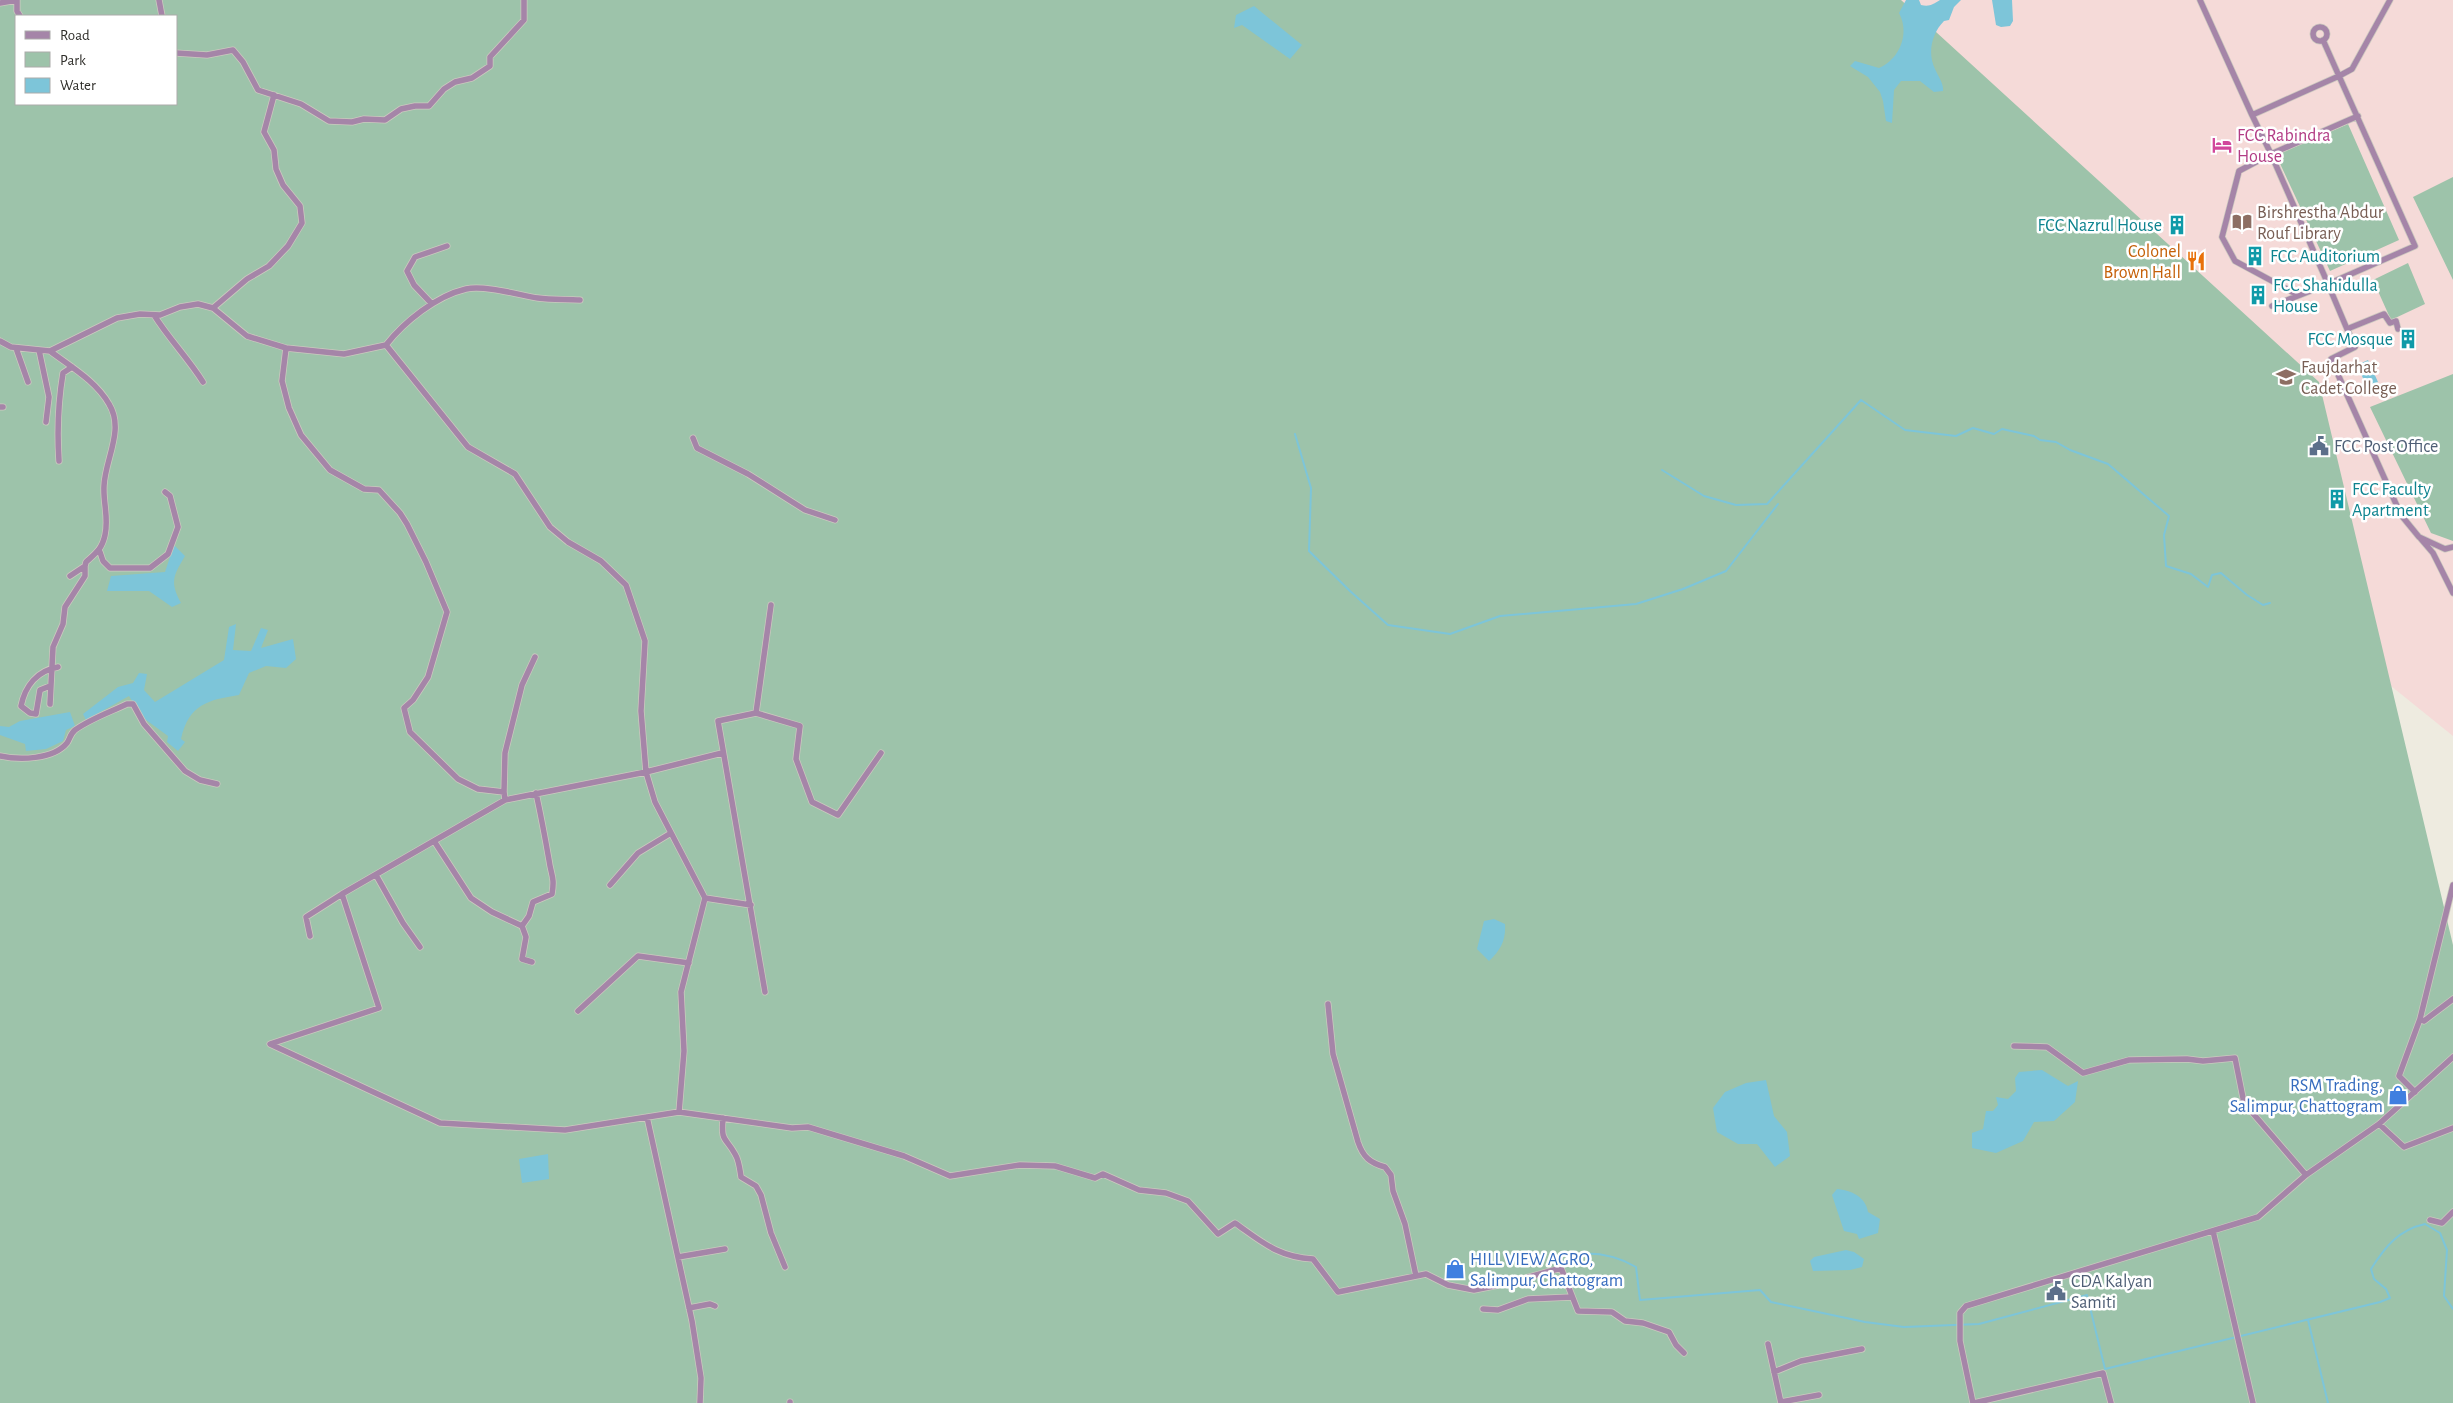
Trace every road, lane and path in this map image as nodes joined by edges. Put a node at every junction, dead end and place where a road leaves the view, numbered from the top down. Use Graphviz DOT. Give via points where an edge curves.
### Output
graph roads {
  1 [pos="159,0"];
  2 [pos="524,0"];
  3 [pos="2200,0"];
  4 [pos="2390,0"];
  5 [pos="0,3"];
  6 [pos="19,15"];
  7 [pos="162,15"];
  8 [pos="2323,40"];
  9 [pos="178,53"];
  10 [pos="2339,76"];
  11 [pos="274,95"];
  12 [pos="2252,115"];
  13 [pos="2358,116"];
  14 [pos="2271,154"];
  15 [pos="447,246"];
  16 [pos="2328,284"];
  17 [pos="2298,295"];
  18 [pos="580,300"];
  19 [pos="432,304"];
  20 [pos="2272,306"];
  21 [pos="213,308"];
  22 [pos="154,315"];
  23 [pos="2398,329"];
  24 [pos="2347,330"];
  25 [pos="0,341"];
  26 [pos="386,345"];
  27 [pos="16,348"];
  28 [pos="286,348"];
  29 [pos="39,350"];
  30 [pos="50,351"];
  31 [pos="72,367"];
  32 [pos="28,382"];
  33 [pos="203,382"];
  34 [pos="46,422"];
  35 [pos="693,438"];
  36 [pos="58,461"];
  37 [pos="165,492"];
  38 [pos="835,520"];
  39 [pos="2419,538"];
  40 [pos="2453,547"];
  41 [pos="100,552"];
  42 [pos="85,566"];
  43 [pos="70,576"];
  44 [pos="2453,593"];
  45 [pos="770,605"];
  46 [pos="535,657"];
  47 [pos="54,667"];
  48 [pos="50,686"];
  49 [pos="50,704"];
  50 [pos="756,713"];
  51 [pos="722,752"];
  52 [pos="881,753"];
  53 [pos="0,756"];
  54 [pos="646,772"];
  55 [pos="217,784"];
  56 [pos="504,792"];
  57 [pos="536,793"];
  58 [pos="505,800"];
  59 [pos="671,833"];
  60 [pos="436,844"];
  61 [pos="376,875"];
  62 [pos="610,885"];
  63 [pos="2453,885"];
  64 [pos="342,894"];
  65 [pos="705,898"];
  66 [pos="751,904"];
  67 [pos="522,926"];
  68 [pos="310,936"];
  69 [pos="420,947"];
  70 [pos="532,962"];
  71 [pos="689,963"];
  72 [pos="765,992"];
  73 [pos="2453,999"];
  74 [pos="1328,1004"];
  75 [pos="578,1011"];
  76 [pos="2420,1019"];
  77 [pos="2014,1046"];
  78 [pos="2453,1057"];
  79 [pos="2415,1092"];
  80 [pos="679,1112"];
  81 [pos="647,1117"];
  82 [pos="723,1118"];
  83 [pos="2379,1124"];
  84 [pos="2453,1129"];
  85 [pos="2306,1175"];
  86 [pos="2453,1212"];
  87 [pos="2430,1220"];
  88 [pos="2213,1231"];
  89 [pos="725,1250"];
  90 [pos="678,1257"];
  91 [pos="785,1267"];
  92 [pos="1416,1276"];
  93 [pos="1572,1297"];
  94 [pos="714,1306"];
  95 [pos="689,1308"];
  96 [pos="1483,1309"];
  97 [pos="1768,1344"];
  98 [pos="1862,1348"];
  99 [pos="1684,1353"];
  100 [pos="1774,1372"];
  101 [pos="1819,1394"];
  102 [pos="700,1403"];
  103 [pos="1781,1403"];
  104 [pos="1974,1403"];
  105 [pos="2111,1403"];
  106 [pos="2253,1403"];
  1 -- 7 [label="street"];
  2 -- 11 [label="street" via="524,20 490,57 490,66 472,78 444,88 429,106 401,109 385,120 344,122 328,120 301,104"];
  3 -- 12 [label="street"];
  4 -- 10 [label="street" via="2352,69"];
  5 -- 6 [label="street" via="16,0"];
  8 -- 10 [label="street"];
  9 -- 11 [label="street" via="207,54 232,50 243,62 258,90"];
  10 -- 12 [label="street"];
  10 -- 13 [label="street"];
  11 -- 21 [label="street" via="264,132 274,150 276,169 283,185 300,206 302,223 288,246 269,266 248,278"];
  12 -- 14 [label="street"];
  13 -- 14 [label="street"];
  13 -- 16 [label="street" via="2415,246"];
  14 -- 16 [label="street"];
  14 -- 17 [label="street" via="2238,171 2222,237 2235,261"];
  15 -- 19 [label="street" via="415,257 407,271 414,285"];
  16 -- 17 [label="street"];
  16 -- 24 [label="street"];
  17 -- 20 [label="street"];
  18 -- 19 [label="street" via="467,289"];
  19 -- 26 [label="street" via="398,329"];
  21 -- 22 [label="street" via="198,304"];
  21 -- 28 [label="street" via="247,336"];
  22 -- 30 [label="street" via="117,318"];
  22 -- 33 [label="street"];
  23 -- 24 [label="street" via="2396,321 2390,323 2384,314"];
  24 -- 39 [label="street" via="2355,347 2330,359 2401,514"];
  25 -- 27 [label="street"];
  26 -- 28 [label="street" via="344,354"];
  26 -- 54 [label="street" via="468,446 515,474 550,527 568,542 601,560 626,585 645,641 640,711"];
  27 -- 29 [label="street"];
  27 -- 32 [label="street"];
  28 -- 56 [label="street" via="282,381 301,435 330,470 364,489 379,490 400,512 447,612 428,677 404,708 410,732 458,779 478,789"];
  29 -- 30 [label="street"];
  29 -- 34 [label="street" via="48,397"];
  30 -- 31 [label="street"];
  31 -- 36 [label="street" via="62,373 57,422"];
  31 -- 41 [label="street" via="96,385 111,406 116,432 106,471 107,516"];
  35 -- 38 [label="street" via="697,448 748,474 805,510"];
  37 -- 41 [label="street" via="170,496 178,527 168,554 160,562 150,568 110,568"];
  39 -- 40 [label="street" via="2445,549"];
  39 -- 44 [label="street" via="2432,553"];
  41 -- 42 [label="street"];
  42 -- 43 [label="street"];
  42 -- 47 [label="street" via="85,576 65,608 63,624 53,647"];
  45 -- 50 [label="street"];
  46 -- 56 [label="street" via="522,685 504,753"];
  47 -- 48 [label="street"];
  47 -- 48 [label="street" via="32,680 21,706 36,714 40,690"];
  48 -- 49 [label="street"];
  50 -- 51 [label="street" via="718,721"];
  50 -- 52 [label="street" via="800,726 796,759 812,802 838,815"];
  51 -- 54 [label="street"];
  51 -- 66 [label="street"];
  53 -- 55 [label="street" via="47,756 67,744 72,732 84,724 132,704 144,724 185,771 200,780"];
  54 -- 57 [label="street"];
  54 -- 59 [label="street" via="655,802"];
  56 -- 58 [label="street"];
  57 -- 58 [label="street"];
  57 -- 67 [label="street" via="555,880 552,894 532,902 529,916"];
  58 -- 61 [label="street"];
  59 -- 62 [label="street" via="638,854"];
  59 -- 65 [label="street"];
  60 -- 67 [label="street" via="472,898"];
  61 -- 64 [label="street"];
  61 -- 69 [label="street"];
  63 -- 76 [label="street"];
  64 -- 68 [label="street" via="306,917"];
  64 -- 81 [label="street" via="379,1008 270,1044 440,1123 565,1130"];
  65 -- 66 [label="street"];
  65 -- 71 [label="street"];
  66 -- 72 [label="street"];
  67 -- 70 [label="street" via="526,937 522,959"];
  71 -- 75 [label="street" via="638,956"];
  71 -- 80 [label="street" via="682,992 684,1051"];
  73 -- 76 [label="street" via="2424,1021"];
  74 -- 92 [label="street" via="1333,1054 1358,1142 1363,1156 1385,1167 1391,1175"];
  76 -- 79 [label="street" via="2399,1076"];
  77 -- 85 [label="street" via="2047,1047 2083,1073 2129,1060 2187,1059 2203,1062 2235,1058 2244,1103"];
  78 -- 79 [label="street"];
  79 -- 83 [label="street"];
  80 -- 81 [label="street"];
  80 -- 82 [label="street"];
  81 -- 90 [label="street"];
  82 -- 91 [label="street" via="724,1142 736,1154 741,1177 756,1186 761,1194"];
  82 -- 92 [label="street" via="792,1128 808,1127 904,1156 950,1176 1020,1165 1055,1166 1095,1178 1104,1174 1139,1190 1166,1193 1188,1201 1218,1234 1235,1223 1276,1252 1294,1258 1313,1259 1338,1292"];
  83 -- 84 [label="street" via="2404,1147"];
  83 -- 85 [label="street"];
  85 -- 88 [label="street" via="2258,1217"];
  86 -- 87 [label="street" via="2442,1223"];
  88 -- 104 [label="street" via="1966,1306 1960,1313 1960,1341"];
  88 -- 106 [label="street"];
  89 -- 90 [label="street"];
  90 -- 95 [label="street"];
  92 -- 93 [label="street" via="1426,1274 1448,1285 1474,1290 1561,1268"];
  93 -- 96 [label="street" via="1528,1299 1498,1310"];
  93 -- 99 [label="street" via="1578,1311 1612,1312 1625,1321 1670,1332"];
  94 -- 95 [label="street"];
  95 -- 102 [label="street" via="701,1378"];
  97 -- 100 [label="street"];
  98 -- 100 [label="street" via="1801,1361"];
  100 -- 103 [label="street"];
  101 -- 103 [label="street"];
  104 -- 105 [label="street" via="2103,1373"];
}
